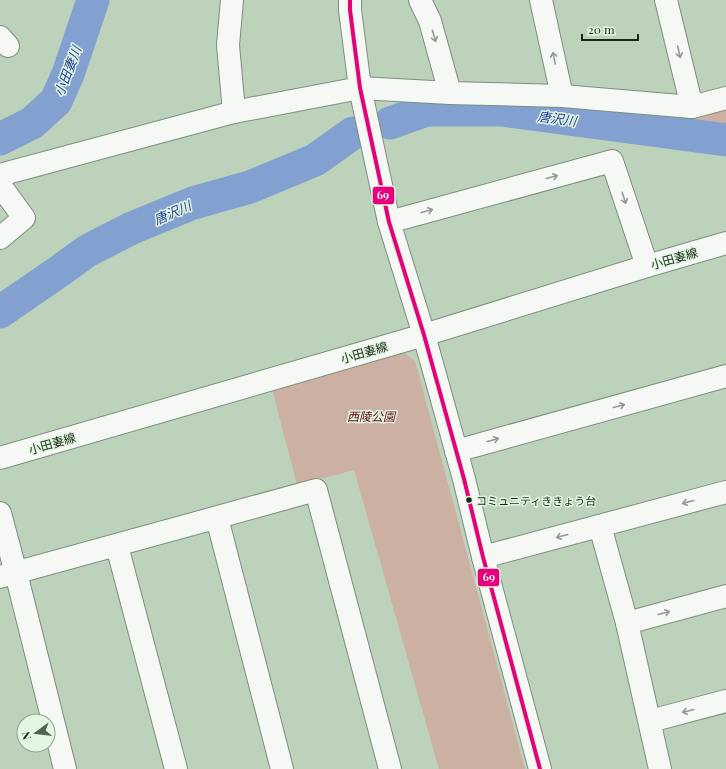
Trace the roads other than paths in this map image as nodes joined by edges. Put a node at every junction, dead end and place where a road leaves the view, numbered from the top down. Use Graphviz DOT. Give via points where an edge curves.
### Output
graph roads {
  1 [pos="232,0"];
  2 [pos="350,0"];
  3 [pos="420,0"];
  4 [pos="541,0"];
  5 [pos="666,0"];
  6 [pos="360,88"];
  7 [pos="450,93"];
  8 [pos="562,96"];
  9 [pos="726,98"];
  10 [pos="692,107"];
  11 [pos="234,112"];
  12 [pos="0,175"];
  13 [pos="0,186"];
  14 [pos="389,222"];
  15 [pos="0,238"];
  16 [pos="726,243"];
  17 [pos="647,266"];
  18 [pos="424,335"];
  19 [pos="726,376"];
  20 [pos="456,451"];
  21 [pos="0,458"];
  22 [pos="726,492"];
  23 [pos="0,513"];
  24 [pos="217,518"];
  25 [pos="600,526"];
  26 [pos="117,546"];
  27 [pos="483,557"];
  28 [pos="8,575"];
  29 [pos="726,596"];
  30 [pos="626,623"];
  31 [pos="726,701"];
  32 [pos="650,721"];
  33 [pos="65,769"];
  34 [pos="176,769"];
  35 [pos="282,769"];
  36 [pos="390,769"];
  37 [pos="540,769"];
  38 [pos="660,769"];
  1 -- 11 [label="street" via="228,45"];
  2 -- 6 [label="street"];
  3 -- 7 [label="street, one-way" via="430,21"];
  8 -- 4 [label="street, one-way"];
  5 -- 10 [label="street, one-way"];
  6 -- 7 [label="street"];
  6 -- 11 [label="street"];
  6 -- 14 [label="street"];
  7 -- 8 [label="street"];
  8 -- 10 [label="street"];
  9 -- 10 [label="street"];
  11 -- 12 [label="street"];
  13 -- 15 [label="street" via="24,218"];
  14 -- 17 [label="street, one-way" via="612,160"];
  14 -- 18 [label="street"];
  16 -- 17 [label="street, 小田妻線"];
  17 -- 18 [label="street, 小田妻線"];
  18 -- 20 [label="street"];
  18 -- 21 [label="street, 小田妻線"];
  20 -- 19 [label="street, one-way"];
  20 -- 27 [label="street"];
  22 -- 25 [label="street, one-way"];
  23 -- 28 [label="street"];
  24 -- 26 [label="street"];
  24 -- 35 [label="street"];
  24 -- 36 [label="street" via="316,490"];
  25 -- 27 [label="street, one-way"];
  25 -- 30 [label="street"];
  26 -- 28 [label="street"];
  26 -- 34 [label="street"];
  27 -- 37 [label="street"];
  28 -- 33 [label="street"];
  30 -- 29 [label="street, one-way"];
  30 -- 32 [label="street"];
  31 -- 32 [label="street, one-way"];
  32 -- 38 [label="street"];
}
